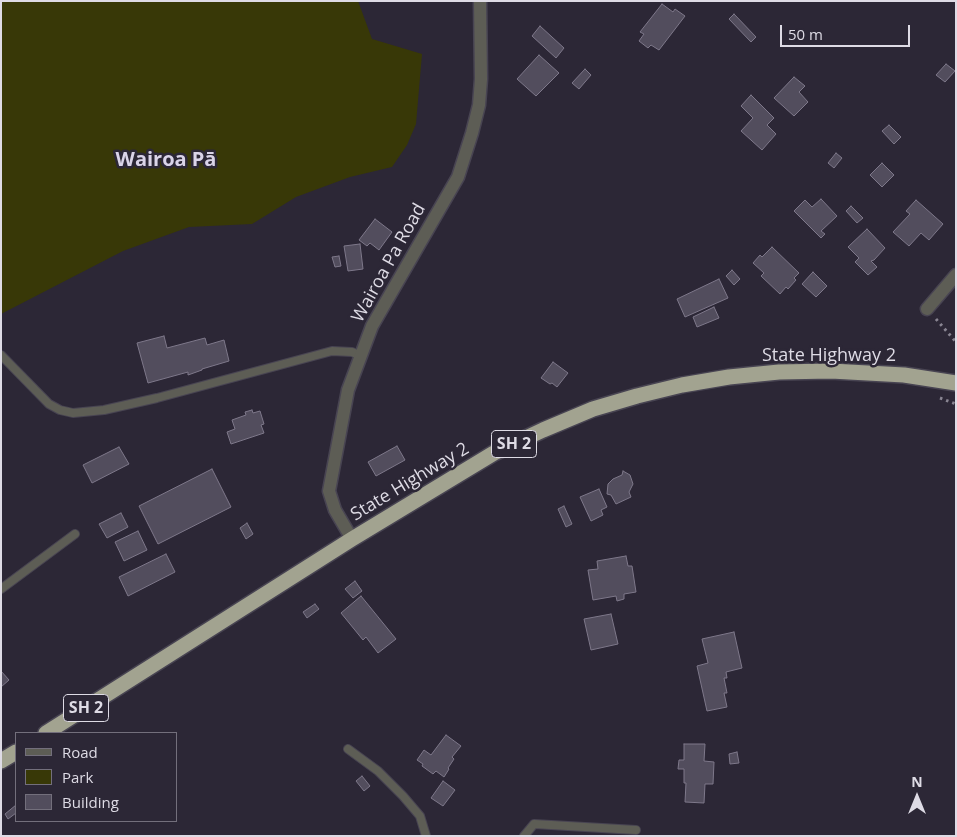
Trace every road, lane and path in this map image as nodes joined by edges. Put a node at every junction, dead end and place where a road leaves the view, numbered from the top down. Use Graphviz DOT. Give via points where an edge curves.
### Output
graph roads {
  1 [pos="480,1"];
  2 [pos="956,275"];
  3 [pos="927,310"];
  4 [pos="956,342"];
  5 [pos="1,355"];
  6 [pos="361,356"];
  7 [pos="956,383"];
  8 [pos="935,396"];
  9 [pos="956,404"];
  10 [pos="76,534"];
  11 [pos="352,539"];
  12 [pos="1,588"];
  13 [pos="48,732"];
  14 [pos="348,749"];
  15 [pos="15,753"];
  16 [pos="1,761"];
  17 [pos="636,830"];
  18 [pos="426,836"];
  19 [pos="524,836"];
  1 -- 6 [label="street, Wairoa Pa Road" via="479,105 458,177 372,326"];
  2 -- 3 [label="street"];
  3 -- 4 [label="path"];
  5 -- 6 [label="lane" via="49,404 73,412 104,410 157,398 332,352 352,352"];
  6 -- 11 [label="street, Wairoa Pa Road" via="348,390 329,491 335,510"];
  7 -- 11 [label="highway, State Highway 2 / SH 2" via="904,375 779,372 730,376 638,396 542,430 494,454"];
  8 -- 9 [label="path"];
  10 -- 12 [label="lane"];
  11 -- 13 [label="highway, State Highway 2 / SH 2"];
  14 -- 18 [label="lane" via="378,771 403,796 420,816"];
  15 -- 16 [label="highway"];
  17 -- 19 [label="lane" via="534,824"];
}
